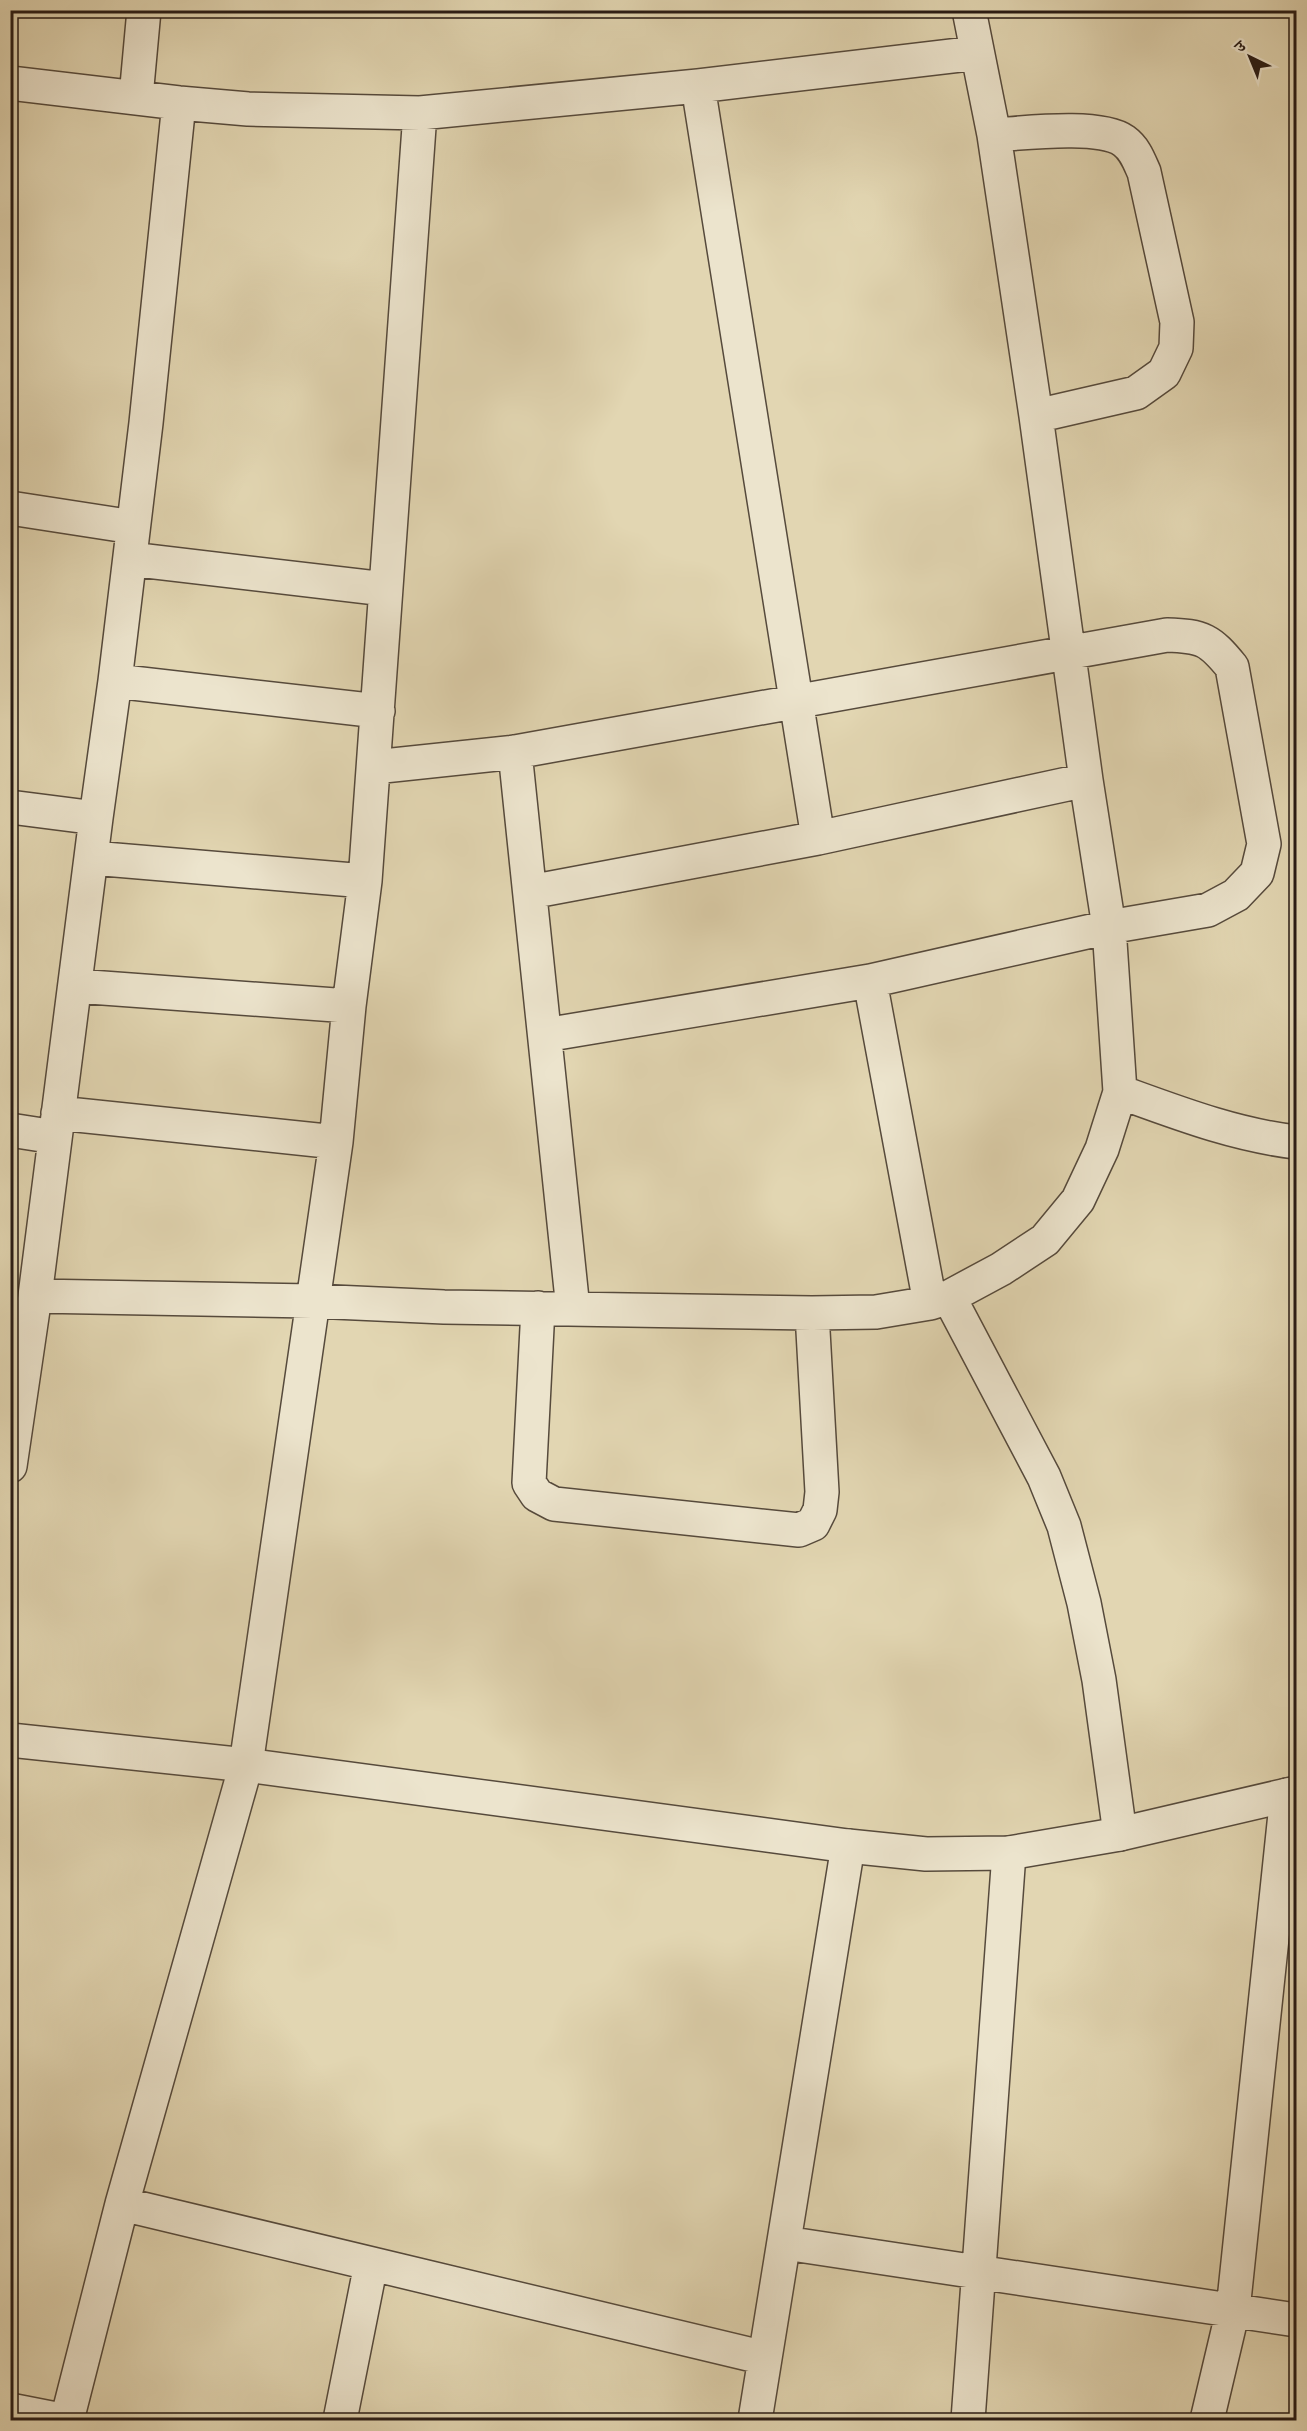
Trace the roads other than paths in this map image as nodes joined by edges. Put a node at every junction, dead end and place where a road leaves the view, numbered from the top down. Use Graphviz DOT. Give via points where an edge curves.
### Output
graph roads {
  1 [pos="144,10"];
  2 [pos="969,10"];
  3 [pos="977,53"];
  4 [pos="10,83"];
  5 [pos="698,86"];
  6 [pos="136,97"];
  7 [pos="179,104"];
  8 [pos="420,113"];
  9 [pos="994,135"];
  10 [pos="1036,416"];
  11 [pos="10,508"];
  12 [pos="132,543"];
  13 [pos="385,589"];
  14 [pos="1069,654"];
  15 [pos="115,681"];
  16 [pos="796,700"];
  17 [pos="378,711"];
  18 [pos="515,752"];
  19 [pos="374,767"];
  20 [pos="1086,780"];
  21 [pos="10,807"];
  22 [pos="96,818"];
  23 [pos="818,838"];
  24 [pos="92,858"];
  25 [pos="365,881"];
  26 [pos="530,892"];
  27 [pos="1109,927"];
  28 [pos="870,981"];
  29 [pos="76,986"];
  30 [pos="349,1006"];
  31 [pos="545,1035"];
  32 [pos="1120,1092"];
  33 [pos="56,1125"];
  34 [pos="10,1130"];
  35 [pos="336,1142"];
  36 [pos="1296,1142"];
  37 [pos="35,1296"];
  38 [pos="939,1300"];
  39 [pos="312,1301"];
  40 [pos="538,1308"];
  41 [pos="573,1309"];
  42 [pos="812,1313"];
  43 [pos="13,1423"];
  44 [pos="10,1466"];
  45 [pos="10,1740"];
  46 [pos="246,1765"];
  47 [pos="1292,1794"];
  48 [pos="1120,1834"];
  49 [pos="848,1846"];
  50 [pos="1009,1852"];
  51 [pos="122,2204"];
  52 [pos="785,2243"];
  53 [pos="371,2264"];
  54 [pos="979,2272"];
  55 [pos="1233,2310"];
  56 [pos="1296,2320"];
  57 [pos="765,2358"];
  58 [pos="10,2410"];
  59 [pos="60,2421"];
  60 [pos="67,2421"];
  61 [pos="340,2421"];
  62 [pos="755,2421"];
  63 [pos="968,2421"];
  64 [pos="1206,2421"];
  1 -- 6 [label="street"];
  2 -- 3 [label="street"];
  3 -- 5 [label="street"];
  3 -- 9 [label="street"];
  4 -- 6 [label="street"];
  5 -- 8 [label="street"];
  5 -- 16 [label="street"];
  6 -- 7 [label="street"];
  7 -- 8 [label="street"];
  7 -- 12 [label="street"];
  8 -- 13 [label="street"];
  9 -- 10 [label="street"];
  9 -- 10 [label="street" via="1088,131 1122,140 1134,151 1144,172 1178,322 1176,348 1164,373 1136,393"];
  10 -- 14 [label="street"];
  11 -- 12 [label="street"];
  12 -- 13 [label="street"];
  12 -- 15 [label="street"];
  13 -- 17 [label="street"];
  14 -- 16 [label="street"];
  14 -- 20 [label="street"];
  14 -- 27 [label="street" via="1167,635 1192,636 1216,647 1232,667 1264,844 1257,873 1236,895 1208,910"];
  15 -- 17 [label="street"];
  15 -- 22 [label="street"];
  16 -- 18 [label="street"];
  16 -- 23 [label="street"];
  17 -- 19 [label="street"];
  18 -- 19 [label="street"];
  18 -- 26 [label="street"];
  19 -- 25 [label="street"];
  20 -- 23 [label="street"];
  20 -- 27 [label="street"];
  21 -- 22 [label="street"];
  22 -- 24 [label="street"];
  23 -- 26 [label="street"];
  24 -- 25 [label="street"];
  24 -- 29 [label="street"];
  25 -- 30 [label="street"];
  26 -- 31 [label="street"];
  27 -- 28 [label="street"];
  27 -- 32 [label="street"];
  28 -- 31 [label="street"];
  28 -- 38 [label="street"];
  29 -- 30 [label="street"];
  29 -- 33 [label="street"];
  30 -- 35 [label="street"];
  31 -- 41 [label="street"];
  32 -- 36 [label="street" via="1213,1125"];
  32 -- 38 [label="street" via="1102,1149 1072,1208 1044,1240 1001,1269"];
  33 -- 34 [label="street"];
  33 -- 35 [label="street"];
  33 -- 37 [label="street"];
  35 -- 39 [label="street"];
  37 -- 39 [label="street"];
  37 -- 43 [label="street"];
  38 -- 42 [label="street" via="876,1312"];
  38 -- 48 [label="street" via="1044,1477 1064,1526 1099,1680"];
  39 -- 40 [label="street"];
  39 -- 46 [label="street"];
  40 -- 41 [label="street"];
  40 -- 42 [label="street" via="529,1483 537,1495 554,1504 799,1530 813,1524 822,1492"];
  41 -- 42 [label="street"];
  43 -- 44 [label="street"];
  45 -- 46 [label="street"];
  46 -- 49 [label="street"];
  46 -- 51 [label="street"];
  47 -- 48 [label="street"];
  47 -- 55 [label="street"];
  48 -- 50 [label="street"];
  49 -- 50 [label="street" via="926,1854"];
  49 -- 52 [label="street"];
  50 -- 54 [label="street"];
  51 -- 53 [label="street"];
  51 -- 60 [label="street"];
  52 -- 54 [label="street"];
  52 -- 57 [label="street"];
  53 -- 57 [label="street"];
  53 -- 61 [label="street"];
  54 -- 55 [label="street"];
  54 -- 63 [label="street"];
  55 -- 56 [label="street"];
  55 -- 64 [label="street"];
  57 -- 62 [label="street"];
  58 -- 59 [label="street"];
}
